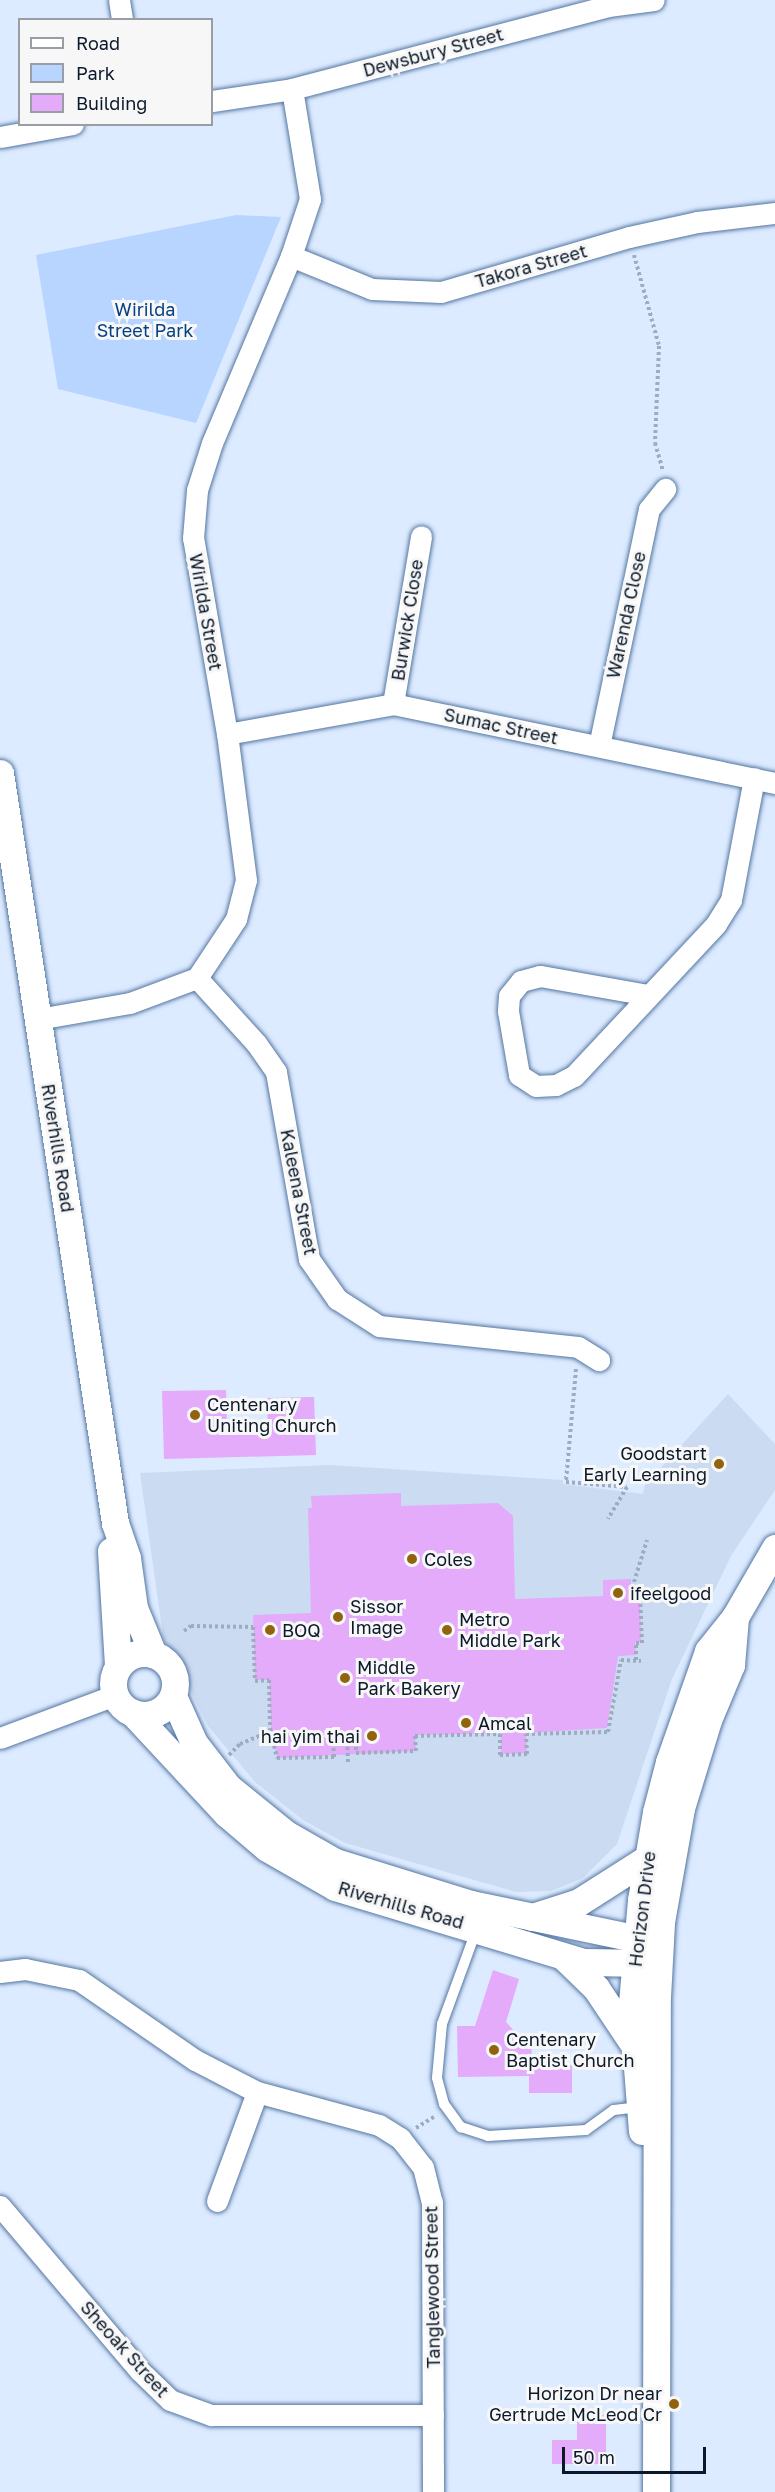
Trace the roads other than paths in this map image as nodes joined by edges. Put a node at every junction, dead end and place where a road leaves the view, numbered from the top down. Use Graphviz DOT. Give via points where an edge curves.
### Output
graph roads {
  1 [pos="119,0"];
  2 [pos="654,0"];
  3 [pos="122,18"];
  4 [pos="292,89"];
  5 [pos="213,101"];
  6 [pos="63,126"];
  7 [pos="0,138"];
  8 [pos="775,213"];
  9 [pos="291,256"];
  10 [pos="665,489"];
  11 [pos="421,536"];
  12 [pos="393,704"];
  13 [pos="227,734"];
  14 [pos="599,746"];
  15 [pos="0,773"];
  16 [pos="754,778"];
  17 [pos="775,783"];
  18 [pos="197,978"];
  19 [pos="648,994"];
  20 [pos="38,1019"];
  21 [pos="599,1360"];
  22 [pos="115,1523"];
  23 [pos="775,1548"];
  24 [pos="735,1617"];
  25 [pos="153,1654"];
  26 [pos="118,1666"];
  27 [pos="173,1696"];
  28 [pos="124,1704"];
  29 [pos="0,1738"];
  30 [pos="648,1858"];
  31 [pos="531,1918"];
  32 [pos="477,1928"];
  33 [pos="647,1952"];
  34 [pos="560,1954"];
  35 [pos="0,1972"];
  36 [pos="632,2042"];
  37 [pos="256,2092"];
  38 [pos="639,2107"];
  39 [pos="217,2201"];
  40 [pos="0,2206"];
  41 [pos="655,2217"];
  42 [pos="433,2415"];
  43 [pos="433,2492"];
  44 [pos="656,2492"];
  1 -- 3 [label="street"];
  2 -- 4 [label="street, Dewsbury Street" via="608,6"];
  4 -- 5 [label="street, Dewsbury Street"];
  4 -- 9 [label="street, Wirilda Street" via="310,199"];
  6 -- 7 [label="street"];
  8 -- 9 [label="street, Takora Street" via="696,222 629,237 441,292 372,289"];
  9 -- 13 [label="street, Wirilda Street" via="212,443 198,490 193,538"];
  10 -- 14 [label="street, Warenda Close" via="649,509"];
  11 -- 12 [label="street, Burwick Close"];
  12 -- 13 [label="street, Sumac Street"];
  12 -- 14 [label="street, Sumac Street"];
  13 -- 18 [label="street, Wirilda Street" via="246,880 236,919"];
  14 -- 16 [label="street, Sumac Street"];
  15 -- 20 [label="street, Riverhills Road"];
  16 -- 17 [label="street, Sumac Street"];
  16 -- 19 [label="street" via="731,900 716,924"];
  18 -- 20 [label="street" via="130,1003"];
  18 -- 21 [label="street, Kaleena Street" via="256,1043 276,1072 309,1258 337,1299 379,1326 578,1347"];
  19 -- 19 [label="street" via="574,1076 556,1085 536,1086 519,1075 508,1011 509,996 521,981 540,976"];
  20 -- 22 [label="street, Riverhills Road"];
  22 -- 25 [label="street, Riverhills Road" via="127,1558 134,1608"];
  22 -- 26 [label="street, Riverhills Road" via="110,1563"];
  23 -- 24 [label="street, Horizon Drive"];
  24 -- 30 [label="street, Horizon Drive" via="708,1651 683,1720 669,1762"];
  24 -- 33 [label="street, Horizon Drive" via="731,1665 708,1720 681,1808"];
  25 -- 26 [label="street" via="134,1654"];
  25 -- 27 [label="street" via="174,1675"];
  26 -- 28 [label="street" via="113,1685"];
  27 -- 28 [label="street" via="159,1711 147,1715"];
  27 -- 31 [label="street, Riverhills Road" via="194,1743 210,1766 244,1802 286,1834 335,1862 385,1880"];
  28 -- 29 [label="street"];
  28 -- 32 [label="street, Riverhills Road" via="227,1814 300,1870 373,1900"];
  30 -- 31 [label="street" via="579,1902"];
  30 -- 33 [label="street, Horizon Drive"];
  31 -- 33 [label="street, Riverhills Road"];
  32 -- 34 [label="street, Riverhills Road"];
  32 -- 38 [label="lane" via="442,2024 437,2078 447,2108 461,2127 488,2136 586,2130 614,2110"];
  33 -- 34 [label="street, Riverhills Road" via="584,1962"];
  33 -- 36 [label="street, Horizon Drive"];
  33 -- 41 [label="street, Horizon Drive"];
  34 -- 36 [label="street" via="596,1988"];
  35 -- 37 [label="street, Tanglewood Street" via="25,1968 79,1980 195,2060"];
  36 -- 38 [label="street, Horizon Drive"];
  37 -- 39 [label="street"];
  37 -- 42 [label="street, Tanglewood Street" via="379,2124 400,2138 423,2167 432,2202"];
  38 -- 41 [label="street, Horizon Drive" via="645,2174"];
  40 -- 42 [label="street, Sheoak Street" via="170,2400 211,2415"];
  41 -- 44 [label="street, Horizon Drive"];
  42 -- 43 [label="street, Tanglewood Street"];
}
